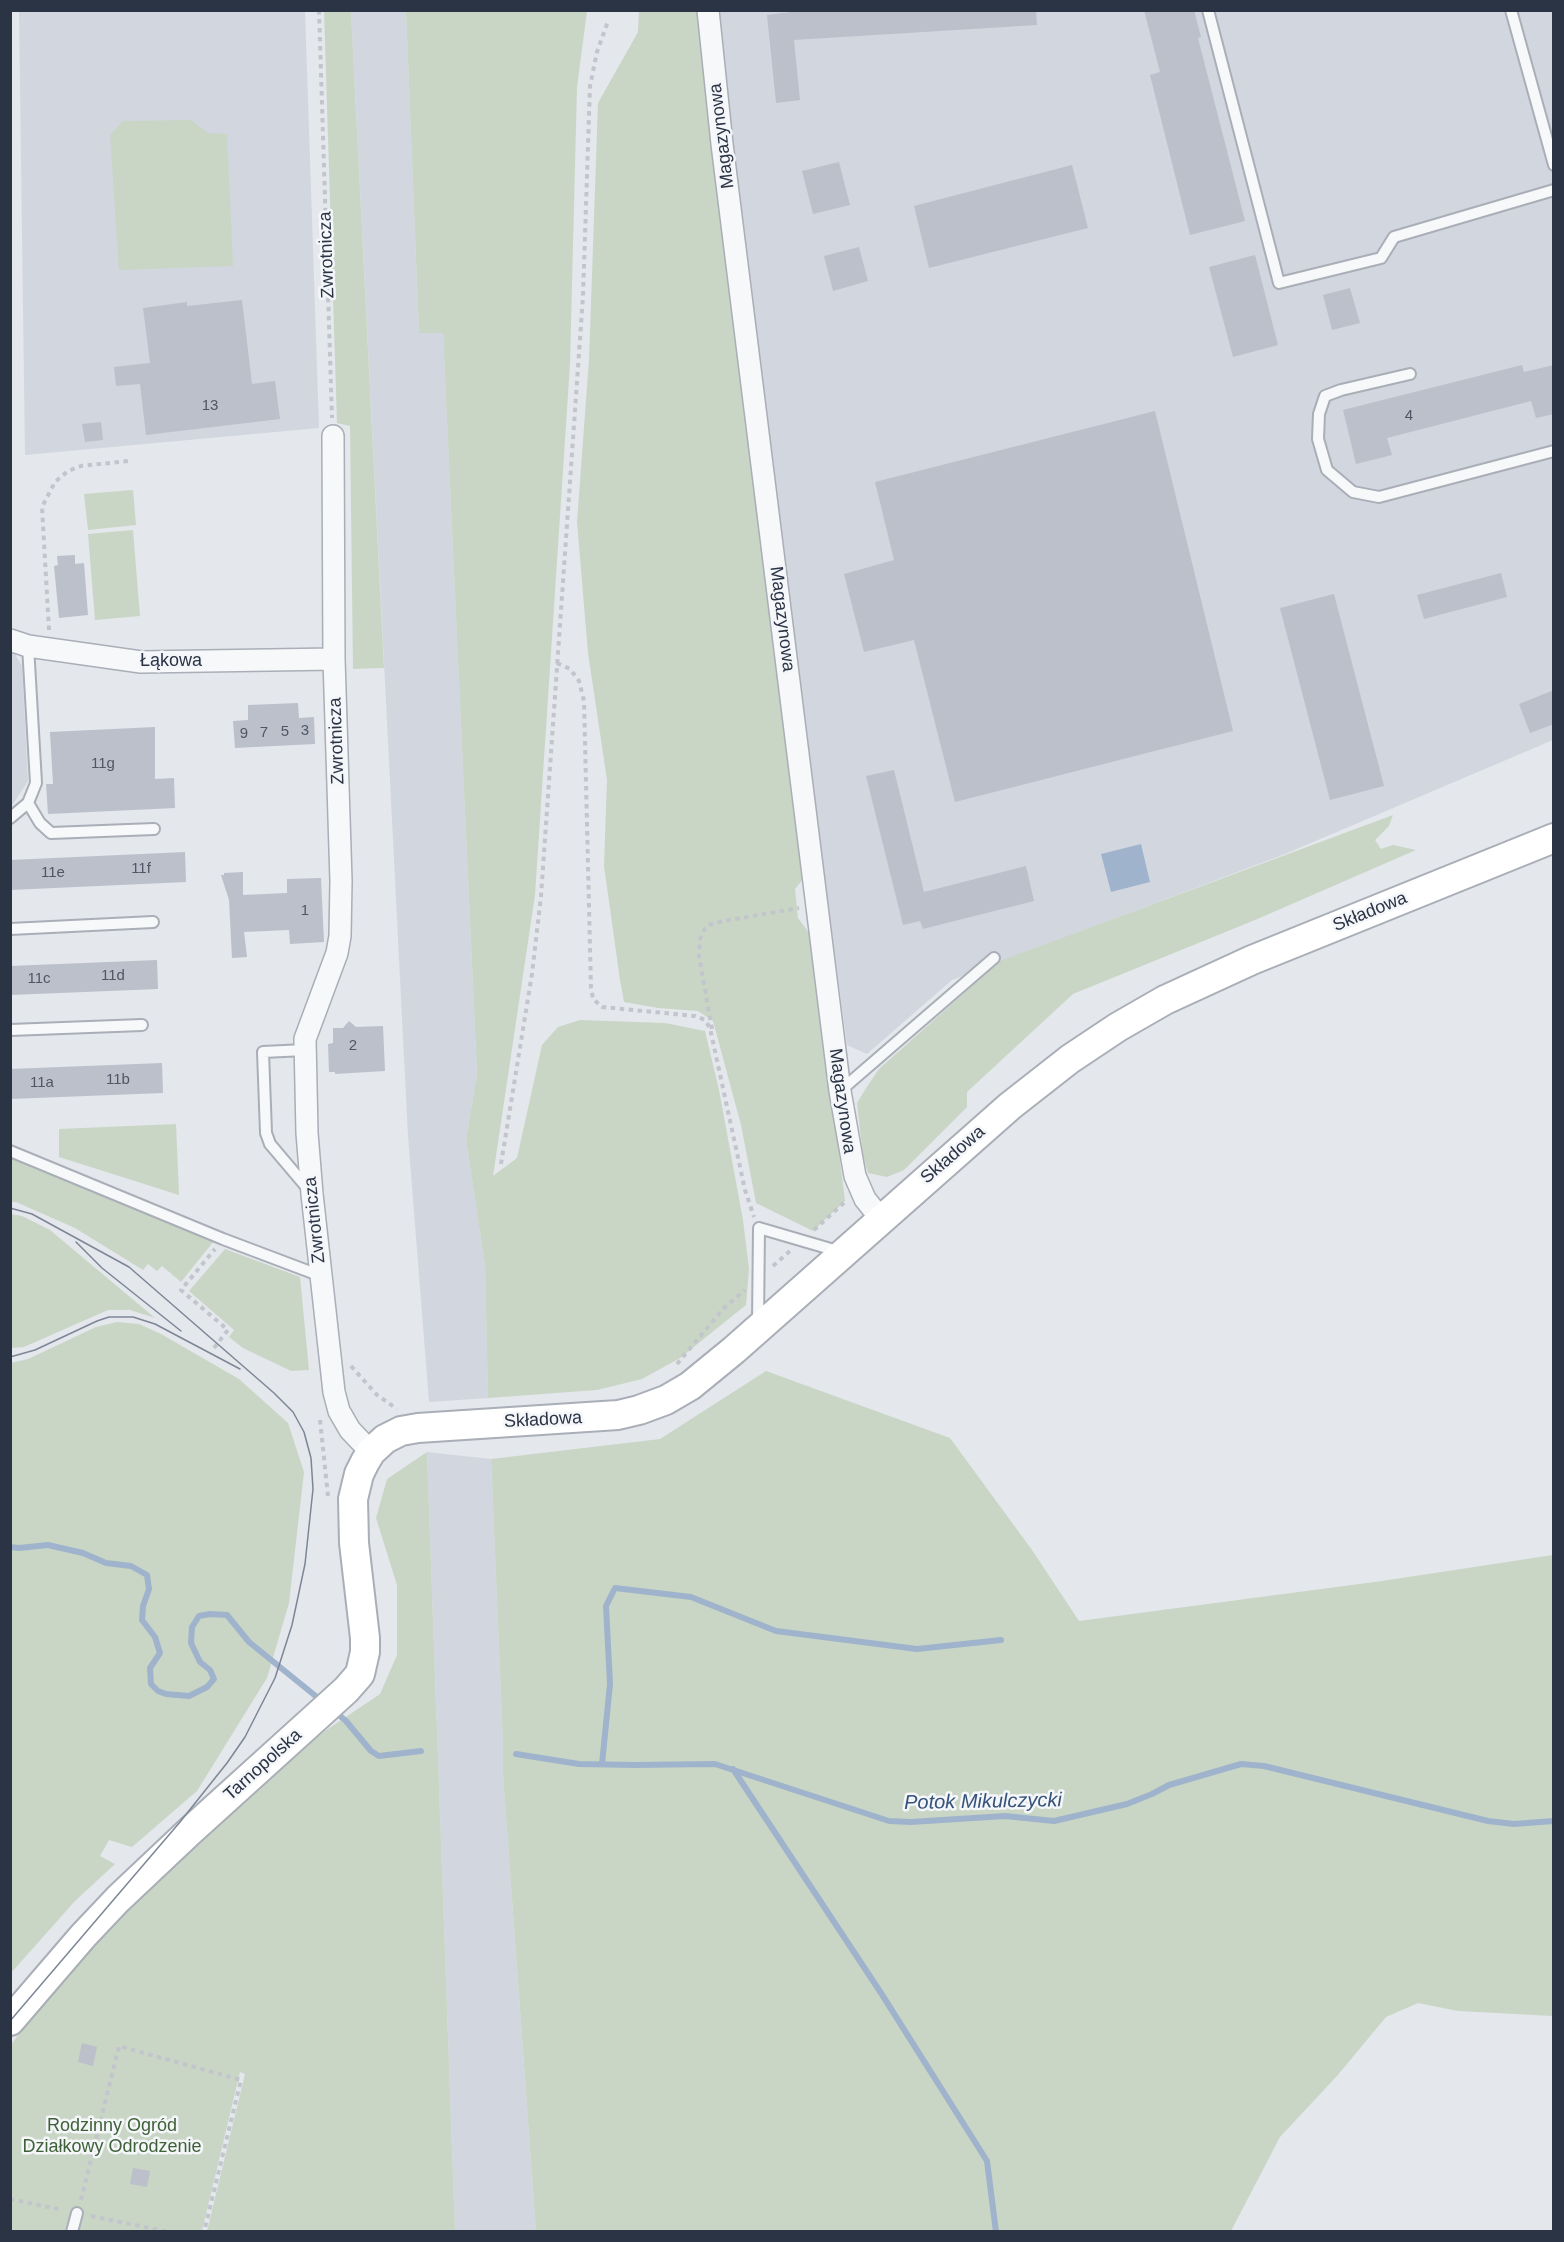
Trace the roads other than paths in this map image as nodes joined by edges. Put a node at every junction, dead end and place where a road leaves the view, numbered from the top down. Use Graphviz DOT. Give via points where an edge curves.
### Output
graph roads {
  1 [pos="708,10"];
  2 [pos="1208,10"];
  3 [pos="1511,10"];
  4 [pos="1554,165"];
  5 [pos="1554,190"];
  6 [pos="1410,374"];
  7 [pos="333,436"];
  8 [pos="1554,451"];
  9 [pos="19,643"];
  10 [pos="334,660"];
  11 [pos="28,803"];
  12 [pos="10,818"];
  13 [pos="154,829"];
  14 [pos="1554,838"];
  15 [pos="153,922"];
  16 [pos="10,928"];
  17 [pos="994,958"];
  18 [pos="142,1025"];
  19 [pos="10,1030"];
  20 [pos="305,1050"];
  21 [pos="840,1091"];
  22 [pos="10,1151"];
  23 [pos="312,1194"];
  24 [pos="881,1219"];
  25 [pos="842,1252"];
  26 [pos="321,1276"];
  27 [pos="757,1329"];
  28 [pos="370,1452"];
  29 [pos="10,2021"];
  30 [pos="77,2213"];
  31 [pos="72,2232"];
  1 -- 21 [label="street, Magazynowa"];
  2 -- 5 [label="lane" via="1279,283 1381,258 1394,237"];
  3 -- 4 [label="lane"];
  6 -- 8 [label="lane" via="1325,396 1319,414 1318,439 1327,470 1353,492 1379,497"];
  7 -- 10 [label="street, Zwrotnicza"];
  9 -- 10 [label="street, Łąkowa" via="141,662"];
  9 -- 11 [label="lane" via="36,771"];
  10 -- 20 [label="street, Zwrotnicza" via="342,880 340,936 308,1026"];
  11 -- 12 [label="lane"];
  11 -- 13 [label="lane" via="40,824 51,833"];
  14 -- 24 [label="main road, Składowa" via="1252,960 1146,1011 1094,1042 1031,1089"];
  15 -- 16 [label="lane"];
  17 -- 21 [label="lane"];
  18 -- 19 [label="lane"];
  20 -- 23 [label="street, Zwrotnicza"];
  20 -- 23 [label="lane" via="263,1052 266,1133 270,1144"];
  21 -- 24 [label="street, Magazynowa" via="851,1163 859,1188"];
  22 -- 26 [label="lane"];
  23 -- 26 [label="street, Zwrotnicza"];
  24 -- 25 [label="main road, Składowa"];
  25 -- 27 [label="main road, Składowa"];
  25 -- 27 [label="lane" via="759,1228"];
  26 -- 28 [label="street, Zwrotnicza" via="330,1369 339,1411"];
  27 -- 28 [label="main road, Składowa" via="690,1386 639,1410 589,1418 410,1429 393,1434"];
  28 -- 29 [label="main road, Tarnopolska" via="352,1499 364,1621 365,1652 360,1674 118,1899"];
  30 -- 31 [label="lane"];
}
